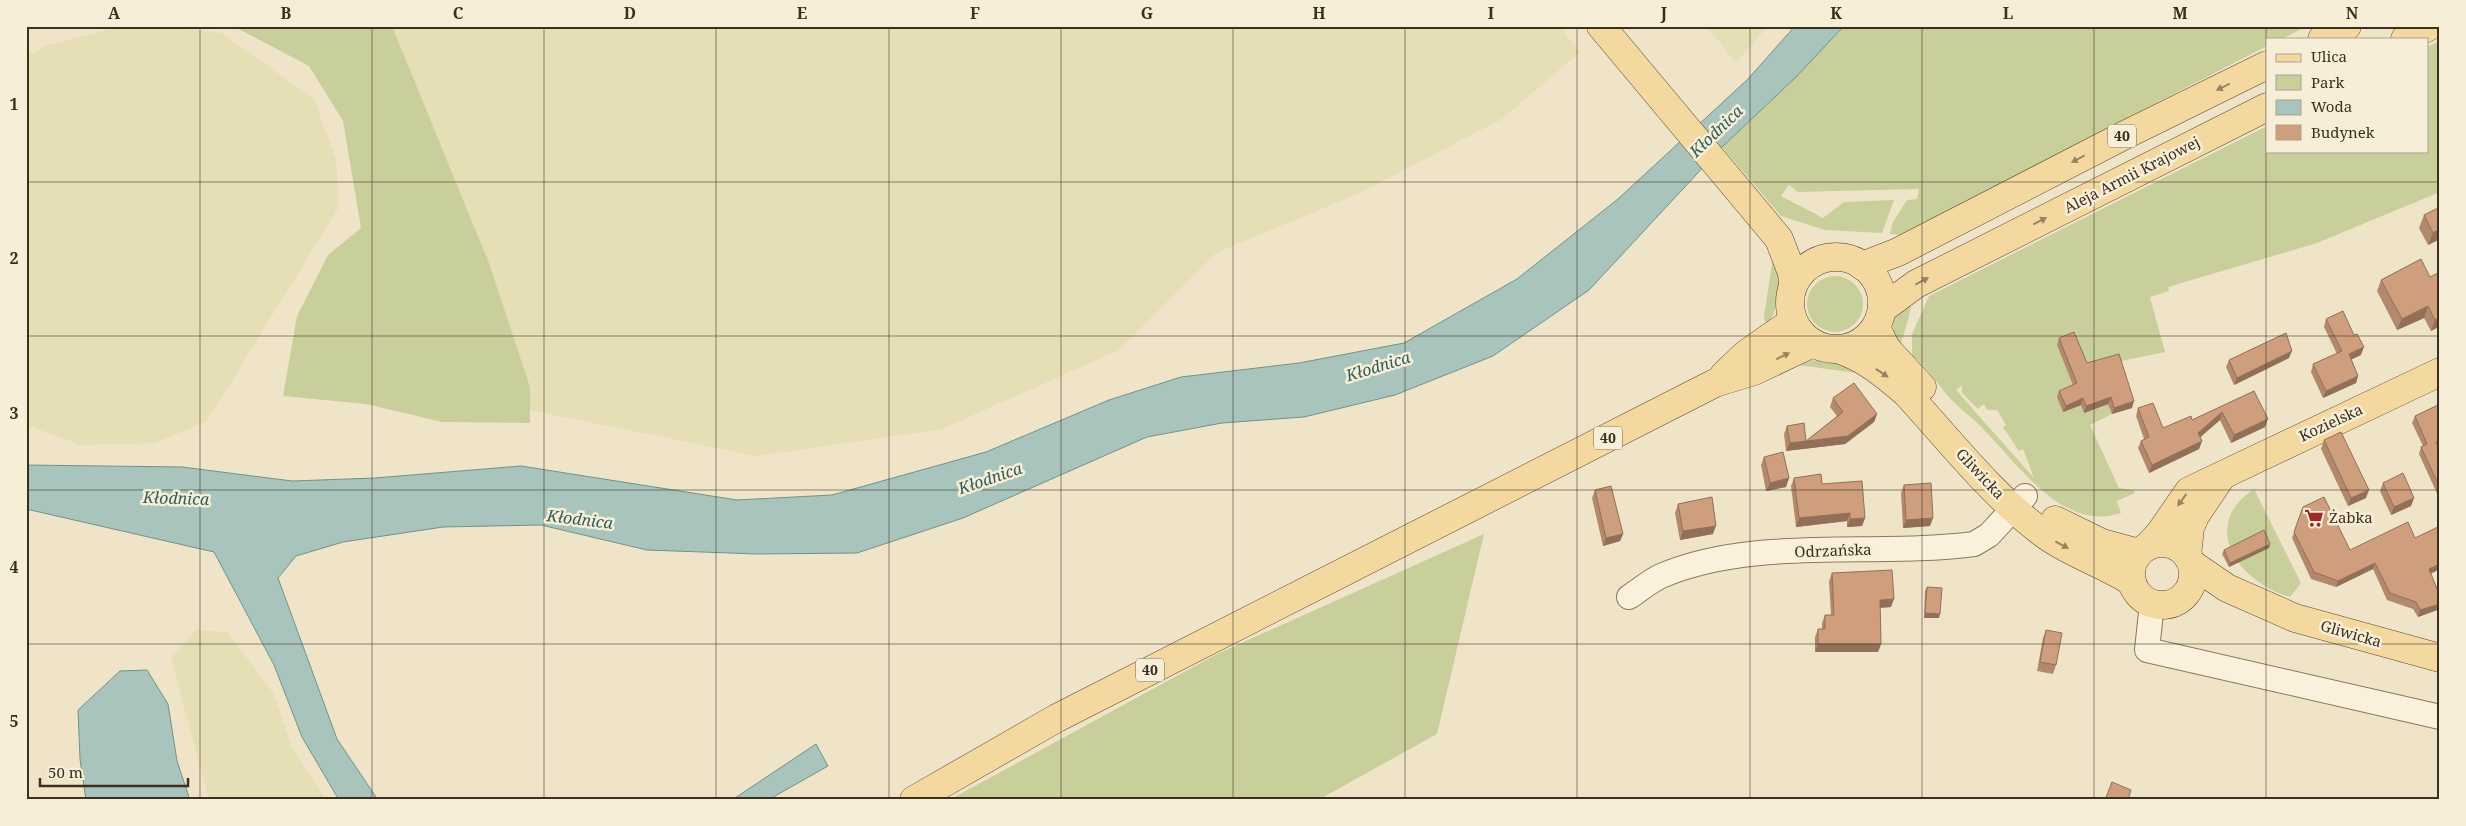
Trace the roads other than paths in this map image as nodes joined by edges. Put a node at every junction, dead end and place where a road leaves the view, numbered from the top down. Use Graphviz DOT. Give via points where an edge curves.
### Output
graph roads {
  1 [pos="1601,26"];
  2 [pos="2347,26"];
  3 [pos="2430,26"];
  4 [pos="2324,38"];
  5 [pos="2406,38"];
  6 [pos="2266,65"];
  7 [pos="2266,108"];
  8 [pos="1779,239"];
  9 [pos="1831,258"];
  10 [pos="1862,266"];
  11 [pos="1793,284"];
  12 [pos="1879,318"];
  13 [pos="1793,321"];
  14 [pos="1813,343"];
  15 [pos="1840,350"];
  16 [pos="2440,372"];
  17 [pos="1715,383"];
  18 [pos="2222,475"];
  19 [pos="2019,503"];
  20 [pos="2144,550"];
  21 [pos="2190,560"];
  22 [pos="2132,582"];
  23 [pos="1629,597"];
  24 [pos="2181,599"];
  25 [pos="2152,603"];
  26 [pos="2264,606"];
  27 [pos="2440,658"];
  28 [pos="2440,717"];
  29 [pos="914,800"];
  1 -- 8 [label="main road"];
  2 -- 4 [label="main road"];
  3 -- 5 [label="main road"];
  6 -- 10 [label="main road, 40, one-way" via="1898,252"];
  12 -- 7 [label="main road, Aleja Armii Krajowej, one-way" via="1916,284"];
  8 -- 9 [label="main road"];
  8 -- 11 [label="main road"];
  9 -- 10 [label="main road" via="1852,260"];
  9 -- 11 [label="main road" via="1806,268"];
  10 -- 12 [label="main road" via="1878,285"];
  11 -- 13 [label="main road" via="1789,307"];
  12 -- 15 [label="main road" via="1866,338"];
  12 -- 19 [label="main road, Gliwicka" via="1886,348"];
  13 -- 14 [label="main road" via="1800,333"];
  13 -- 17 [label="main road, 40" via="1746,354"];
  14 -- 15 [label="main road"];
  17 -- 14 [label="main road, 40, one-way" via="1754,371"];
  15 -- 19 [label="main road, Gliwicka, one-way" via="1853,354 1887,376"];
  16 -- 18 [label="main road, Kozielska"];
  17 -- 29 [label="main road, 40" via="1065,713"];
  18 -- 20 [label="main road, Kozielska, one-way" via="2188,491 2160,533"];
  18 -- 21 [label="main road" via="2190,528"];
  19 -- 20 [label="main road, Gliwicka" via="2102,543"];
  19 -- 22 [label="main road, Gliwicka, one-way" via="2050,538"];
  19 -- 23 [label="street, Odrzańska" via="1989,535 1974,544 1749,554 1689,566 1660,577"];
  20 -- 21 [label="main road" via="2166,543 2182,550"];
  20 -- 22 [label="main road" via="2134,561"];
  21 -- 24 [label="main road" via="2192,583"];
  21 -- 26 [label="main road, Gliwicka" via="2227,588"];
  22 -- 25 [label="main road" via="2143,598"];
  24 -- 25 [label="main road" via="2172,603"];
  24 -- 26 [label="main road, Gliwicka" via="2194,597"];
  25 -- 28 [label="street" via="2147,650"];
  26 -- 27 [label="main road, Gliwicka" via="2327,628"];
}
